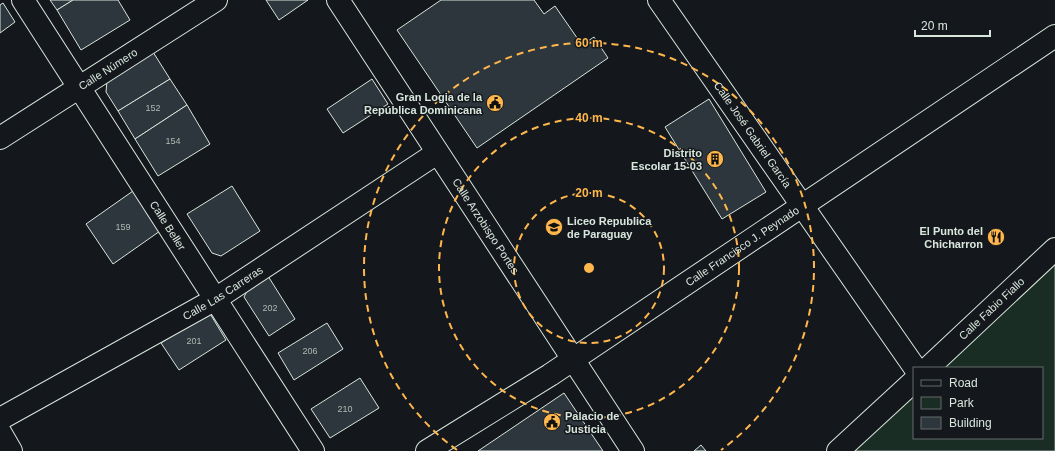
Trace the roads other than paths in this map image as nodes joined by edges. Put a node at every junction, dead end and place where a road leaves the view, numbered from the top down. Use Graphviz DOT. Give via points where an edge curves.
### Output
graph roads {
  1 [pos="23,0"];
  2 [pos="216,0"];
  3 [pos="338,0"];
  4 [pos="659,0"];
  5 [pos="1055,36"];
  6 [pos="79,87"];
  7 [pos="0,138"];
  8 [pos="437,153"];
  9 [pos="802,207"];
  10 [pos="1055,248"];
  11 [pos="214,300"];
  12 [pos="573,358"];
  13 [pos="914,367"];
  14 [pos="929,367"];
  15 [pos="913,382"];
  16 [pos="0,419"];
  17 [pos="0,432"];
  18 [pos="11,451"];
  19 [pos="312,451"];
  20 [pos="427,451"];
  21 [pos="633,451"];
  22 [pos="838,451"];
  1 -- 6 [label="street, Calle Beller"];
  2 -- 6 [label="street, Calle Número"];
  3 -- 8 [label="street, Calle Arzobispo Portes"];
  4 -- 9 [label="street, Calle José Gabriel García"];
  5 -- 9 [label="street, Calle Francisco J. Peynado"];
  6 -- 7 [label="street, Calle Número"];
  6 -- 11 [label="street, Calle Beller"];
  8 -- 11 [label="street, Calle Las Carreras"];
  8 -- 12 [label="street, Calle Arzobispo Portes"];
  9 -- 12 [label="street, Calle Francisco J. Peynado"];
  9 -- 13 [label="street, Calle José Gabriel García"];
  10 -- 14 [label="street, Calle Fabio Fiallo"];
  11 -- 16 [label="street, Calle Las Carreras"];
  11 -- 19 [label="street, Calle Beller"];
  12 -- 20 [label="street, Calle Francisco J. Peynado"];
  12 -- 21 [label="street, Calle Arzobispo Portes"];
  15 -- 22 [label="street"];
  17 -- 18 [label="street"];
}
